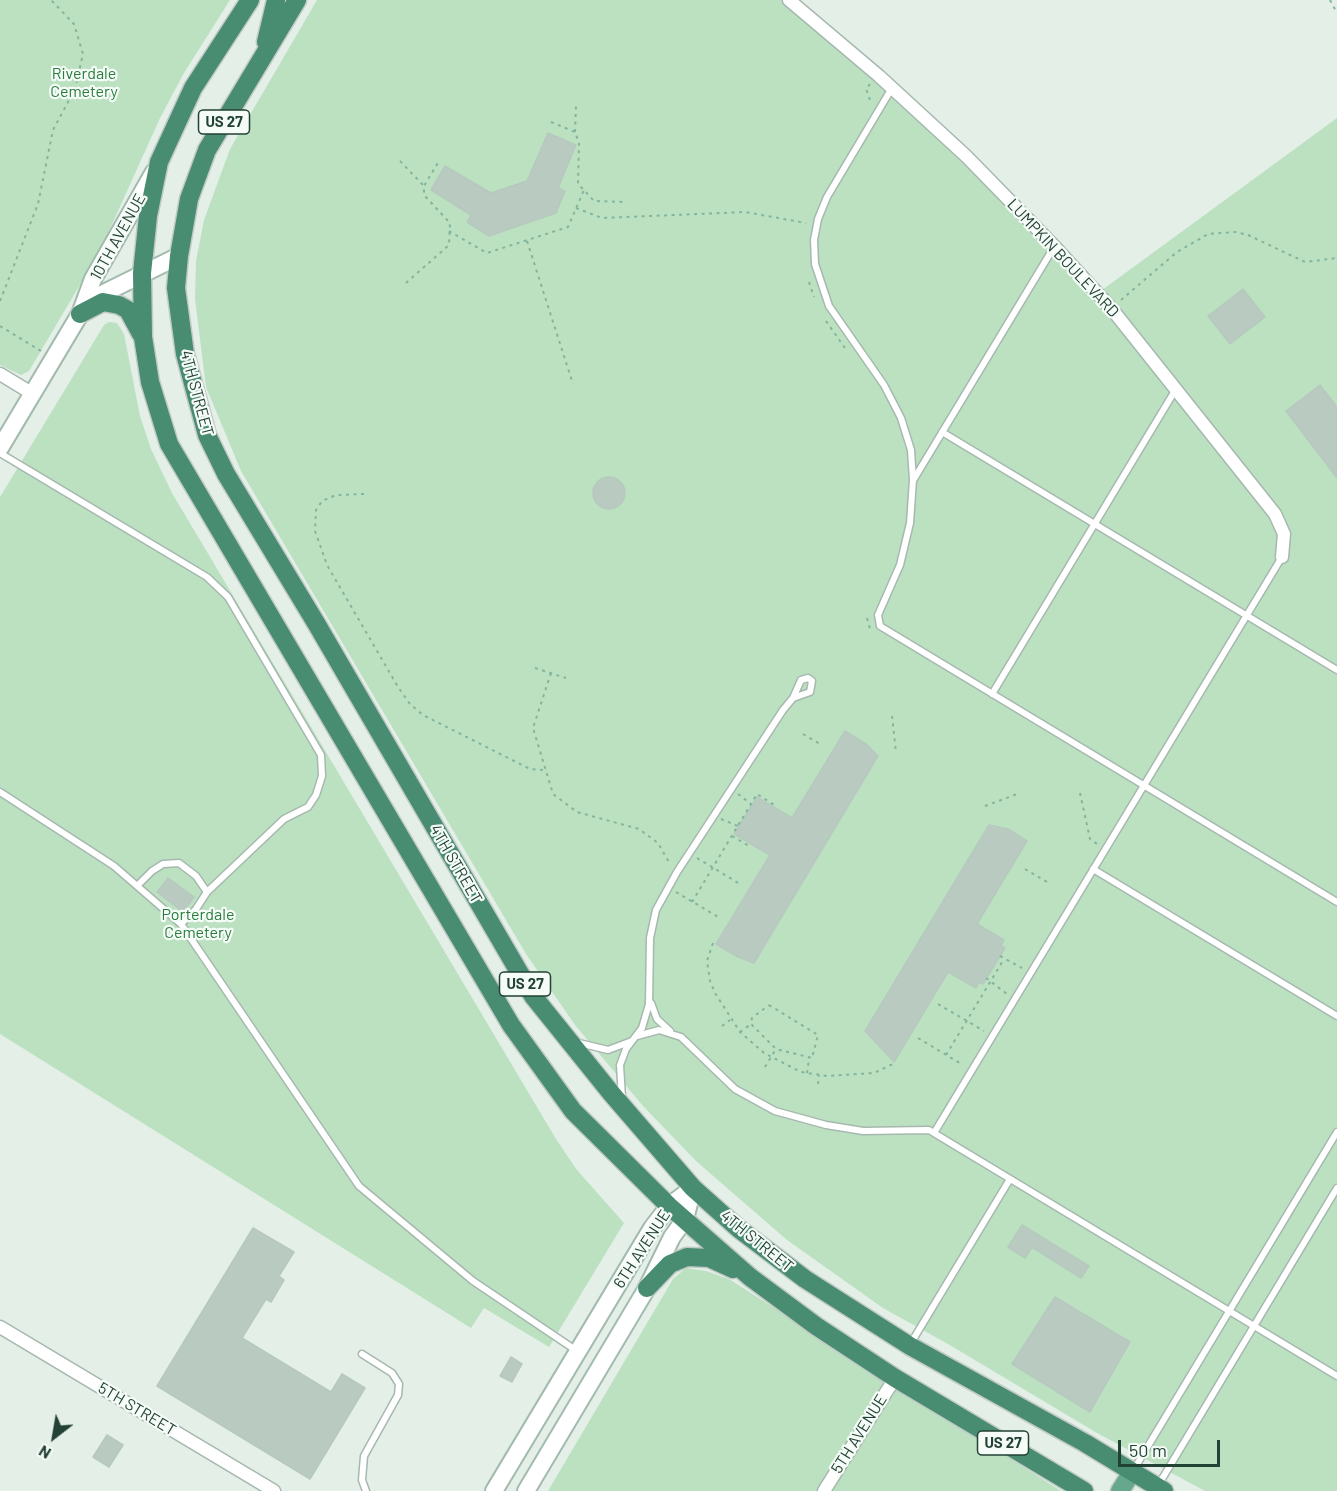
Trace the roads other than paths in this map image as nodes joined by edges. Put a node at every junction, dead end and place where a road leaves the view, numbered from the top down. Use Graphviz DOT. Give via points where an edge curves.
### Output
graph roads {
  1 [pos="250,0"];
  2 [pos="276,0"];
  3 [pos="297,0"];
  4 [pos="789,0"];
  5 [pos="264,55"];
  6 [pos="892,88"];
  7 [pos="159,162"];
  8 [pos="1054,246"];
  9 [pos="179,256"];
  10 [pos="142,273"];
  11 [pos="80,314"];
  12 [pos="143,337"];
  13 [pos="0,374"];
  14 [pos="1176,388"];
  15 [pos="33,394"];
  16 [pos="942,432"];
  17 [pos="0,448"];
  18 [pos="0,453"];
  19 [pos="914,480"];
  20 [pos="1095,524"];
  21 [pos="1281,556"];
  22 [pos="1246,615"];
  23 [pos="1337,670"];
  24 [pos="992,694"];
  25 [pos="793,698"];
  26 [pos="1144,786"];
  27 [pos="0,792"];
  28 [pos="1093,869"];
  29 [pos="137,886"];
  30 [pos="207,892"];
  31 [pos="1337,902"];
  32 [pos="181,924"];
  33 [pos="650,997"];
  34 [pos="1337,1016"];
  35 [pos="673,1032"];
  36 [pos="562,1033"];
  37 [pos="635,1038"];
  38 [pos="626,1110"];
  39 [pos="1337,1132"];
  40 [pos="934,1133"];
  41 [pos="1010,1179"];
  42 [pos="693,1188"];
  43 [pos="1337,1188"];
  44 [pos="669,1206"];
  45 [pos="685,1219"];
  46 [pos="750,1276"];
  47 [pos="647,1288"];
  48 [pos="1229,1311"];
  49 [pos="1254,1326"];
  50 [pos="0,1327"];
  51 [pos="910,1346"];
  52 [pos="578,1351"];
  53 [pos="362,1354"];
  54 [pos="1337,1376"];
  55 [pos="895,1378"];
  56 [pos="1132,1472"];
  57 [pos="1158,1490"];
  58 [pos="274,1491"];
  59 [pos="366,1491"];
  60 [pos="494,1491"];
  61 [pos="526,1491"];
  62 [pos="824,1491"];
  63 [pos="1084,1491"];
  64 [pos="1120,1491"];
  1 -- 7 [label="highway, 4TH STREET / US 27" via="193,88"];
  2 -- 5 [label="highway"];
  3 -- 5 [label="highway, 4TH STREET / US 27"];
  4 -- 6 [label="street, LUMPKIN BOULEVARD"];
  5 -- 9 [label="highway, 4TH STREET / US 27" via="207,150 189,200"];
  6 -- 8 [label="street, LUMPKIN BOULEVARD"];
  6 -- 19 [label="lane" via="822,207 815,228 814,250 829,306 884,385 901,418 911,450"];
  7 -- 10 [label="highway, 4TH STREET / US 27"];
  7 -- 11 [label="main road, 10TH AVENUE" via="93,279"];
  8 -- 14 [label="street, LUMPKIN BOULEVARD"];
  8 -- 16 [label="lane"];
  9 -- 10 [label="main road, 10TH AVENUE"];
  9 -- 36 [label="highway, 4TH STREET / US 27" via="176,288 185,354 207,435 225,474 532,996"];
  10 -- 11 [label="main road, 10TH AVENUE" via="96,297"];
  10 -- 12 [label="highway, 4TH STREET / US 27"];
  11 -- 12 [label="highway" via="103,302 119,305 128,310"];
  11 -- 15 [label="main road, 10TH AVENUE"];
  12 -- 44 [label="highway, 4TH STREET / US 27" via="150,382 169,444 512,1025 573,1111"];
  13 -- 15 [label="street"];
  14 -- 20 [label="lane"];
  14 -- 21 [label="street, LUMPKIN BOULEVARD" via="1279,520 1285,539"];
  15 -- 17 [label="main road, 10TH AVENUE"];
  16 -- 19 [label="lane"];
  16 -- 20 [label="lane"];
  18 -- 30 [label="lane" via="207,577 228,597 321,755 322,776 308,807 284,819"];
  19 -- 24 [label="lane" via="905,547 878,615 879,624"];
  20 -- 22 [label="lane"];
  20 -- 24 [label="lane"];
  21 -- 22 [label="lane"];
  22 -- 23 [label="lane"];
  22 -- 26 [label="lane"];
  24 -- 26 [label="lane"];
  25 -- 33 [label="lane" via="689,853 656,910 650,938"];
  26 -- 28 [label="lane"];
  26 -- 31 [label="lane"];
  27 -- 29 [label="lane" via="114,866"];
  28 -- 34 [label="lane"];
  28 -- 40 [label="lane"];
  29 -- 30 [label="lane" via="163,864 179,863"];
  29 -- 32 [label="lane"];
  30 -- 32 [label="lane"];
  32 -- 52 [label="lane" via="358,1186 473,1281"];
  33 -- 35 [label="lane" via="657,1019"];
  33 -- 37 [label="lane" via="645,1020"];
  35 -- 37 [label="lane" via="660,1030"];
  35 -- 40 [label="lane" via="735,1089 776,1111 855,1130 921,1129"];
  36 -- 37 [label="lane" via="600,1050"];
  36 -- 38 [label="highway, 4TH STREET / US 27"];
  37 -- 38 [label="lane" via="622,1057 619,1073"];
  38 -- 42 [label="highway, 4TH STREET / US 27"];
  39 -- 48 [label="lane"];
  40 -- 41 [label="lane"];
  41 -- 48 [label="lane"];
  41 -- 51 [label="lane"];
  42 -- 44 [label="main road, 6TH AVENUE"];
  42 -- 45 [label="main road, 6TH AVENUE"];
  42 -- 51 [label="highway, 4TH STREET / US 27" via="805,1279"];
  43 -- 49 [label="lane"];
  44 -- 45 [label="highway, 4TH STREET / US 27"];
  44 -- 52 [label="main road, 6TH AVENUE"];
  45 -- 46 [label="highway, 4TH STREET / US 27"];
  45 -- 47 [label="main road, 6TH AVENUE"];
  46 -- 47 [label="highway" via="709,1258 687,1257 670,1264"];
  46 -- 55 [label="highway, 4TH STREET / US 27"];
  47 -- 61 [label="main road, 6TH AVENUE"];
  48 -- 49 [label="lane"];
  48 -- 56 [label="lane"];
  49 -- 54 [label="lane"];
  49 -- 57 [label="lane"];
  50 -- 58 [label="street, 5TH STREET"];
  51 -- 56 [label="highway, 4TH STREET / US 27"];
  52 -- 60 [label="main road, 6TH AVENUE"];
  53 -- 59 [label="lane" via="392,1373 399,1384 398,1395 364,1455"];
  55 -- 62 [label="street, 5TH AVENUE"];
  55 -- 63 [label="highway, 4TH STREET / US 27"];
  56 -- 57 [label="highway, 4TH STREET / US 27"];
  56 -- 64 [label="main road"];
}
